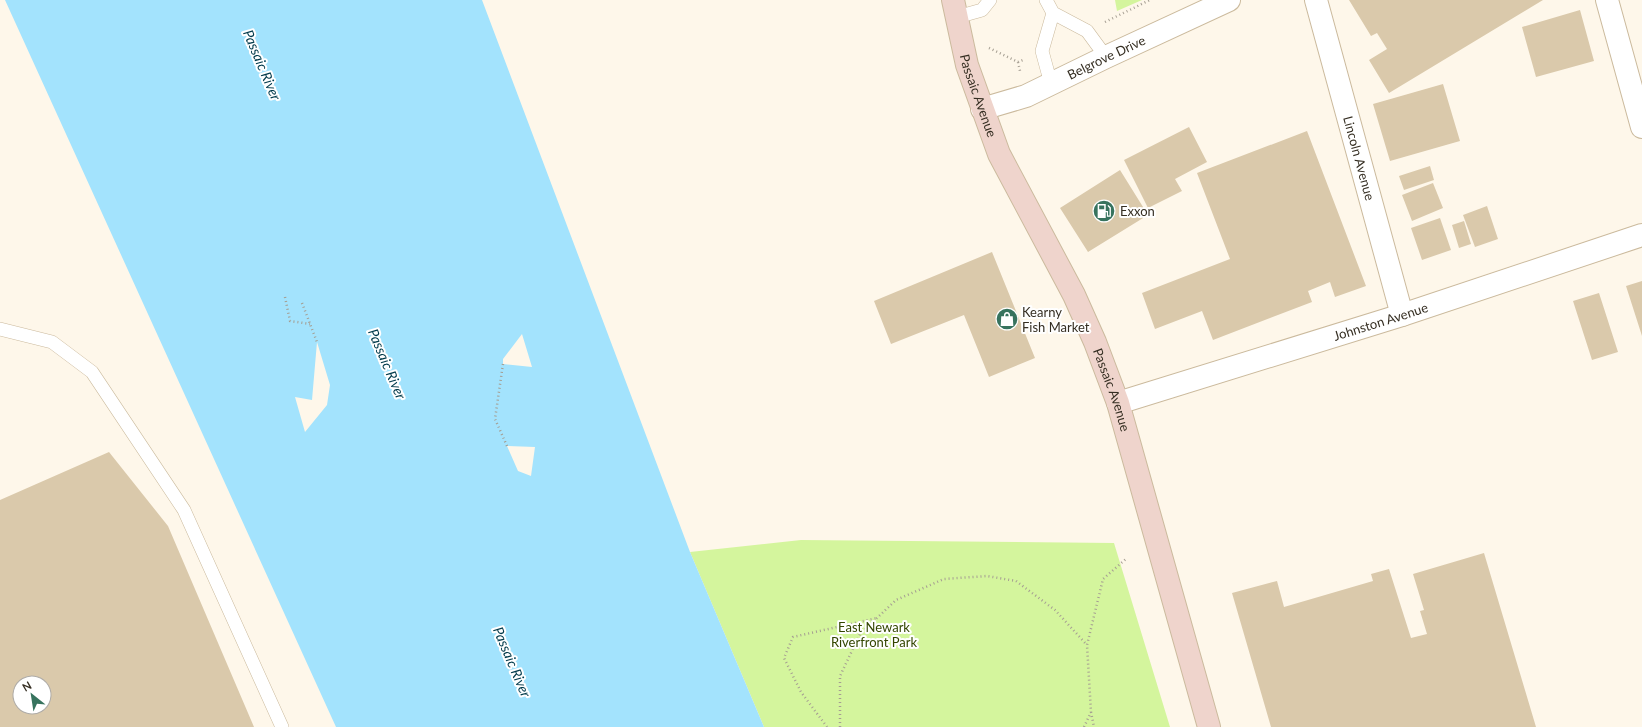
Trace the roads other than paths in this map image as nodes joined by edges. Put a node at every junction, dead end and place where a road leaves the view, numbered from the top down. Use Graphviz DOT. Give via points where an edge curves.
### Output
graph roads {
  1 [pos="990,0"];
  2 [pos="1046,0"];
  3 [pos="1316,0"];
  4 [pos="1608,0"];
  5 [pos="1226,1"];
  6 [pos="955,8"];
  7 [pos="1053,13"];
  8 [pos="1106,56"];
  9 [pos="1051,84"];
  10 [pos="982,109"];
  11 [pos="1642,127"];
  12 [pos="1642,235"];
  13 [pos="1402,316"];
  14 [pos="0,329"];
  15 [pos="1118,403"];
  16 [pos="282,727"];
  17 [pos="1209,727"];
  1 -- 6 [label="lane" via="982,10"];
  2 -- 7 [label="lane"];
  3 -- 13 [label="street, Lincoln Avenue"];
  4 -- 11 [label="street"];
  5 -- 8 [label="street, Belgrove Drive"];
  6 -- 10 [label="main road, Passaic Avenue" via="967,65"];
  7 -- 8 [label="lane" via="1087,31"];
  7 -- 9 [label="lane" via="1042,51"];
  8 -- 9 [label="street, Belgrove Drive"];
  9 -- 10 [label="street, Belgrove Drive" via="1026,96"];
  10 -- 15 [label="main road, Passaic Avenue" via="999,154 1074,295"];
  12 -- 13 [label="street, Johnston Avenue"];
  13 -- 15 [label="street, Johnston Avenue"];
  14 -- 16 [label="lane" via="52,342 92,372 184,510"];
  15 -- 17 [label="main road, Passaic Avenue"];
}
